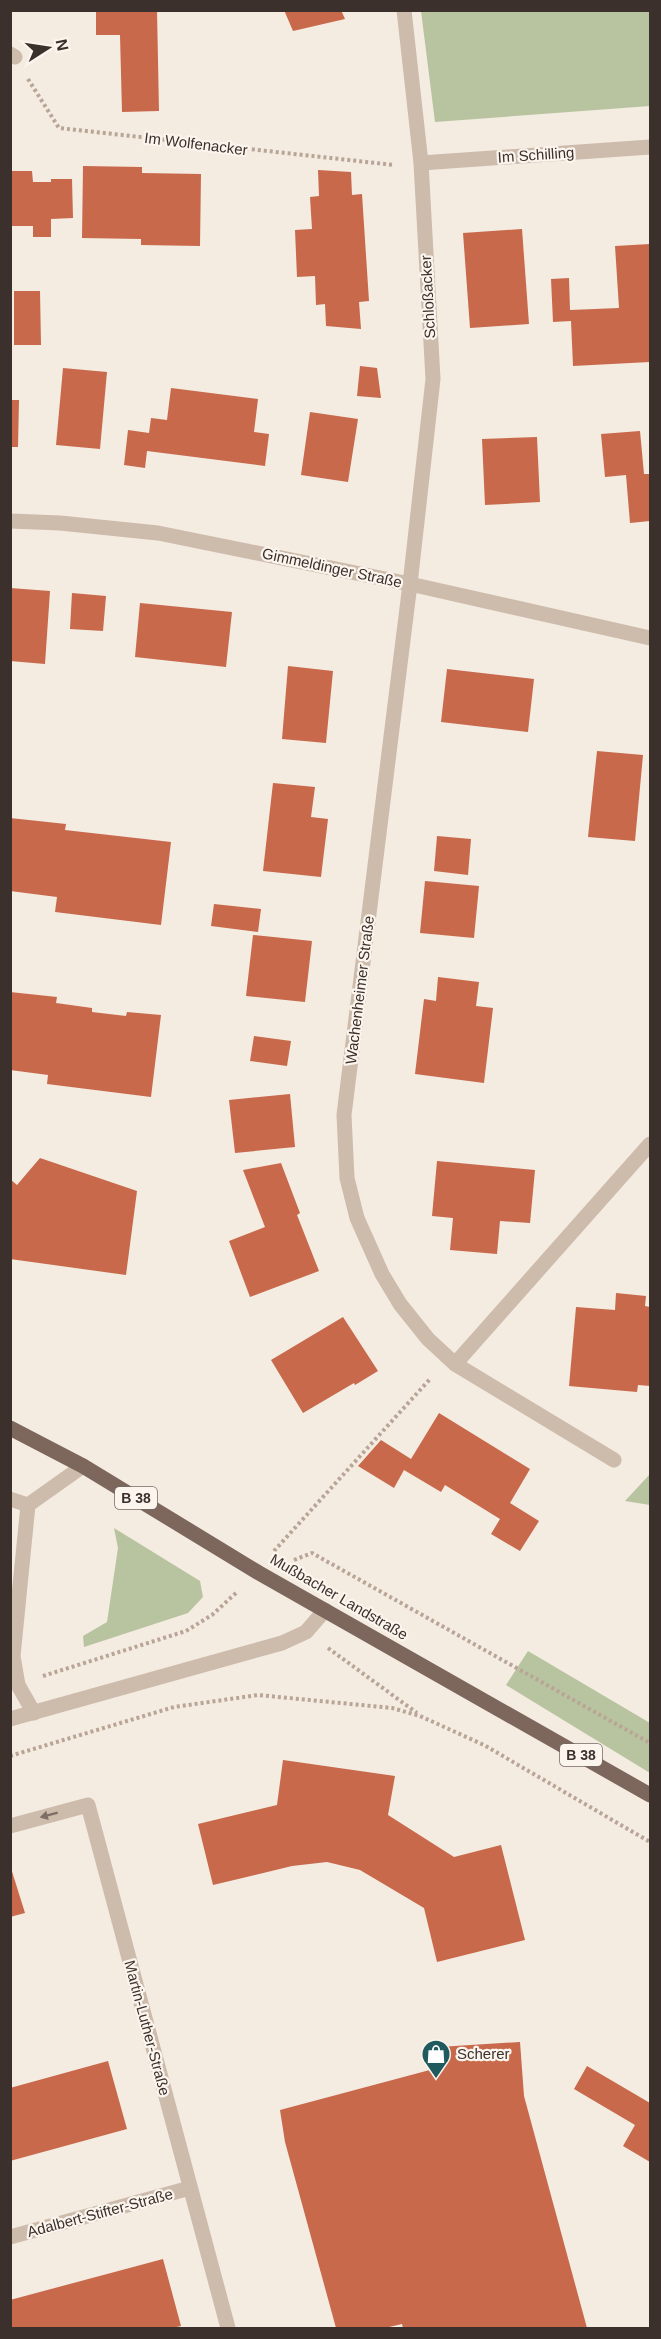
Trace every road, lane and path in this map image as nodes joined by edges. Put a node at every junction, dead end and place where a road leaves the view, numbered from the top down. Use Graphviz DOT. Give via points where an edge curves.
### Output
graph roads {
  1 [pos="404,10"];
  2 [pos="13,55"];
  3 [pos="651,147"];
  4 [pos="421,163"];
  5 [pos="10,521"];
  6 [pos="410,584"];
  7 [pos="651,638"];
  8 [pos="651,1144"];
  9 [pos="452,1361"];
  10 [pos="10,1428"];
  11 [pos="614,1460"];
  12 [pos="83,1466"];
  13 [pos="10,1499"];
  14 [pos="28,1504"];
  15 [pos="260,1573"];
  16 [pos="325,1610"];
  17 [pos="12,1656"];
  18 [pos="18,1684"];
  19 [pos="34,1713"];
  20 [pos="10,1719"];
  21 [pos="651,1743"];
  22 [pos="10,1756"];
  23 [pos="651,1795"];
  24 [pos="10,1826"];
  25 [pos="651,1842"];
  26 [pos="190,2188"];
  27 [pos="10,2237"];
  28 [pos="228,2328"];
  1 -- 4 [label="street, Schloßacker"];
  2 -- 4 [label="path, Im Wolfenacker" via="59,128 388,166"];
  3 -- 4 [label="street, Im Schilling"];
  4 -- 6 [label="street, Schloßacker" via="433,379"];
  5 -- 6 [label="street, Gimmeldinger Straße" via="158,533"];
  6 -- 7 [label="street, Gimmeldinger Straße"];
  6 -- 9 [label="street, Wachenheimer Straße" via="344,1115 347,1178 357,1218 382,1274 428,1339"];
  8 -- 9 [label="street"];
  9 -- 11 [label="street, Wachenheimer Straße"];
  9 -- 15 [label="path" via="279,1543"];
  10 -- 12 [label="main road, Mußbacher Landstraße / B 38"];
  12 -- 14 [label="street"];
  12 -- 15 [label="main road, Mußbacher Landstraße / B 38"];
  13 -- 14 [label="street"];
  14 -- 17 [label="street"];
  15 -- 16 [label="main road, Mußbacher Landstraße / B 38"];
  15 -- 18 [label="path" via="212,1615 186,1631"];
  15 -- 21 [label="path" via="312,1553"];
  16 -- 19 [label="street" via="306,1632 282,1643"];
  16 -- 23 [label="main road, Mußbacher Landstraße / B 38"];
  17 -- 18 [label="street"];
  18 -- 19 [label="street"];
  19 -- 20 [label="street"];
  22 -- 25 [label="path" via="174,1707 258,1695 392,1708 484,1744"];
  26 -- 24 [label="street, Martin-Luther-Straße, one-way" via="88,1805"];
  26 -- 27 [label="street, Adalbert-Stifter-Straße"];
  26 -- 28 [label="street, Martin-Luther-Straße"];
}
